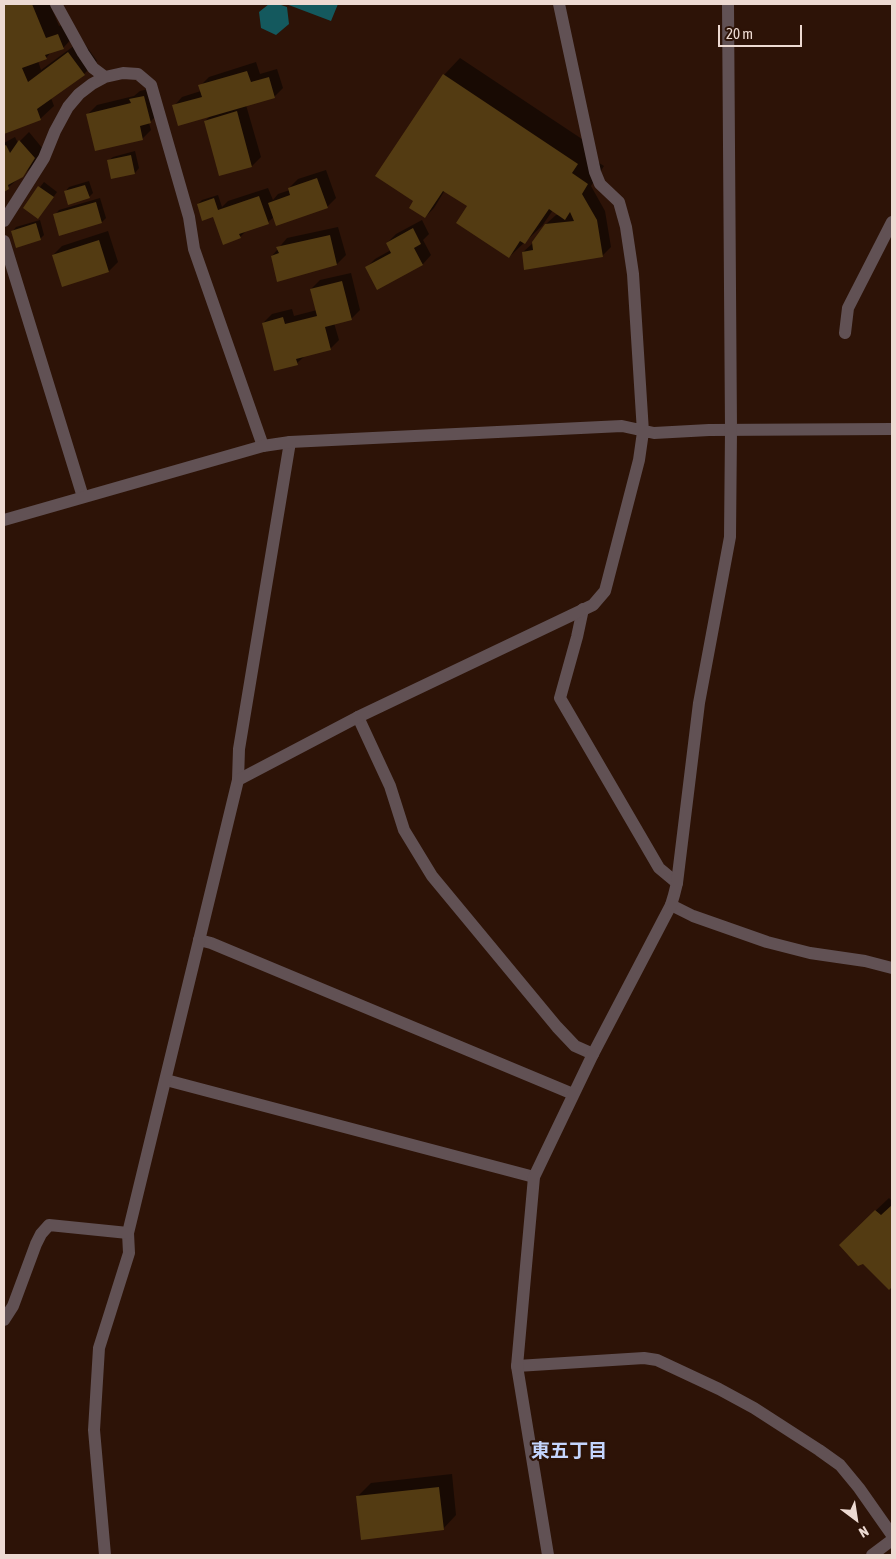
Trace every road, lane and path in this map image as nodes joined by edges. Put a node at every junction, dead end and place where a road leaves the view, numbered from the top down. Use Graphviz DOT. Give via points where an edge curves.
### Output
graph roads {
  1 [pos="56,4"];
  2 [pos="559,4"];
  3 [pos="728,4"];
  4 [pos="105,77"];
  5 [pos="4,220"];
  6 [pos="892,222"];
  7 [pos="4,241"];
  8 [pos="845,333"];
  9 [pos="892,429"];
  10 [pos="731,430"];
  11 [pos="643,432"];
  12 [pos="290,442"];
  13 [pos="264,446"];
  14 [pos="83,497"];
  15 [pos="4,520"];
  16 [pos="583,610"];
  17 [pos="358,717"];
  18 [pos="238,780"];
  19 [pos="677,883"];
  20 [pos="671,905"];
  21 [pos="199,940"];
  22 [pos="892,968"];
  23 [pos="593,1054"];
  24 [pos="166,1080"];
  25 [pos="574,1094"];
  26 [pos="534,1176"];
  27 [pos="128,1233"];
  28 [pos="4,1320"];
  29 [pos="518,1366"];
  30 [pos="892,1535"];
  31 [pos="892,1540"];
  32 [pos="105,1555"];
  33 [pos="548,1555"];
  34 [pos="872,1555"];
  1 -- 4 [label="street" via="93,68"];
  2 -- 11 [label="street" via="595,172 600,184 619,202 626,227 634,274"];
  3 -- 10 [label="street"];
  4 -- 5 [label="street" via="92,84 68,107 44,158"];
  4 -- 13 [label="street" via="138,74 151,85 189,217 194,249"];
  6 -- 8 [label="street" via="848,308"];
  7 -- 14 [label="street"];
  9 -- 10 [label="street"];
  10 -- 11 [label="street"];
  10 -- 19 [label="street" via="729,544 699,703"];
  11 -- 12 [label="street" via="622,426"];
  11 -- 16 [label="street" via="639,460 605,591 593,605"];
  12 -- 13 [label="street"];
  12 -- 18 [label="street" via="239,749"];
  13 -- 14 [label="street"];
  14 -- 15 [label="street"];
  16 -- 17 [label="street"];
  16 -- 19 [label="street" via="560,698 659,868"];
  17 -- 18 [label="street"];
  17 -- 23 [label="street" via="390,786 404,830 432,876 557,1027 575,1046"];
  18 -- 21 [label="street"];
  19 -- 20 [label="street"];
  20 -- 22 [label="street" via="718,926 768,942"];
  20 -- 23 [label="street"];
  21 -- 24 [label="street"];
  21 -- 25 [label="street"];
  23 -- 25 [label="street"];
  24 -- 26 [label="street"];
  24 -- 27 [label="street"];
  25 -- 26 [label="street"];
  26 -- 29 [label="street"];
  27 -- 28 [label="street" via="49,1225 36,1244 13,1306"];
  27 -- 32 [label="street" via="129,1253 99,1348 94,1430"];
  29 -- 30 [label="street" via="644,1358 657,1360 754,1408 840,1465"];
  29 -- 33 [label="street"];
  31 -- 34 [label="street"];
}
